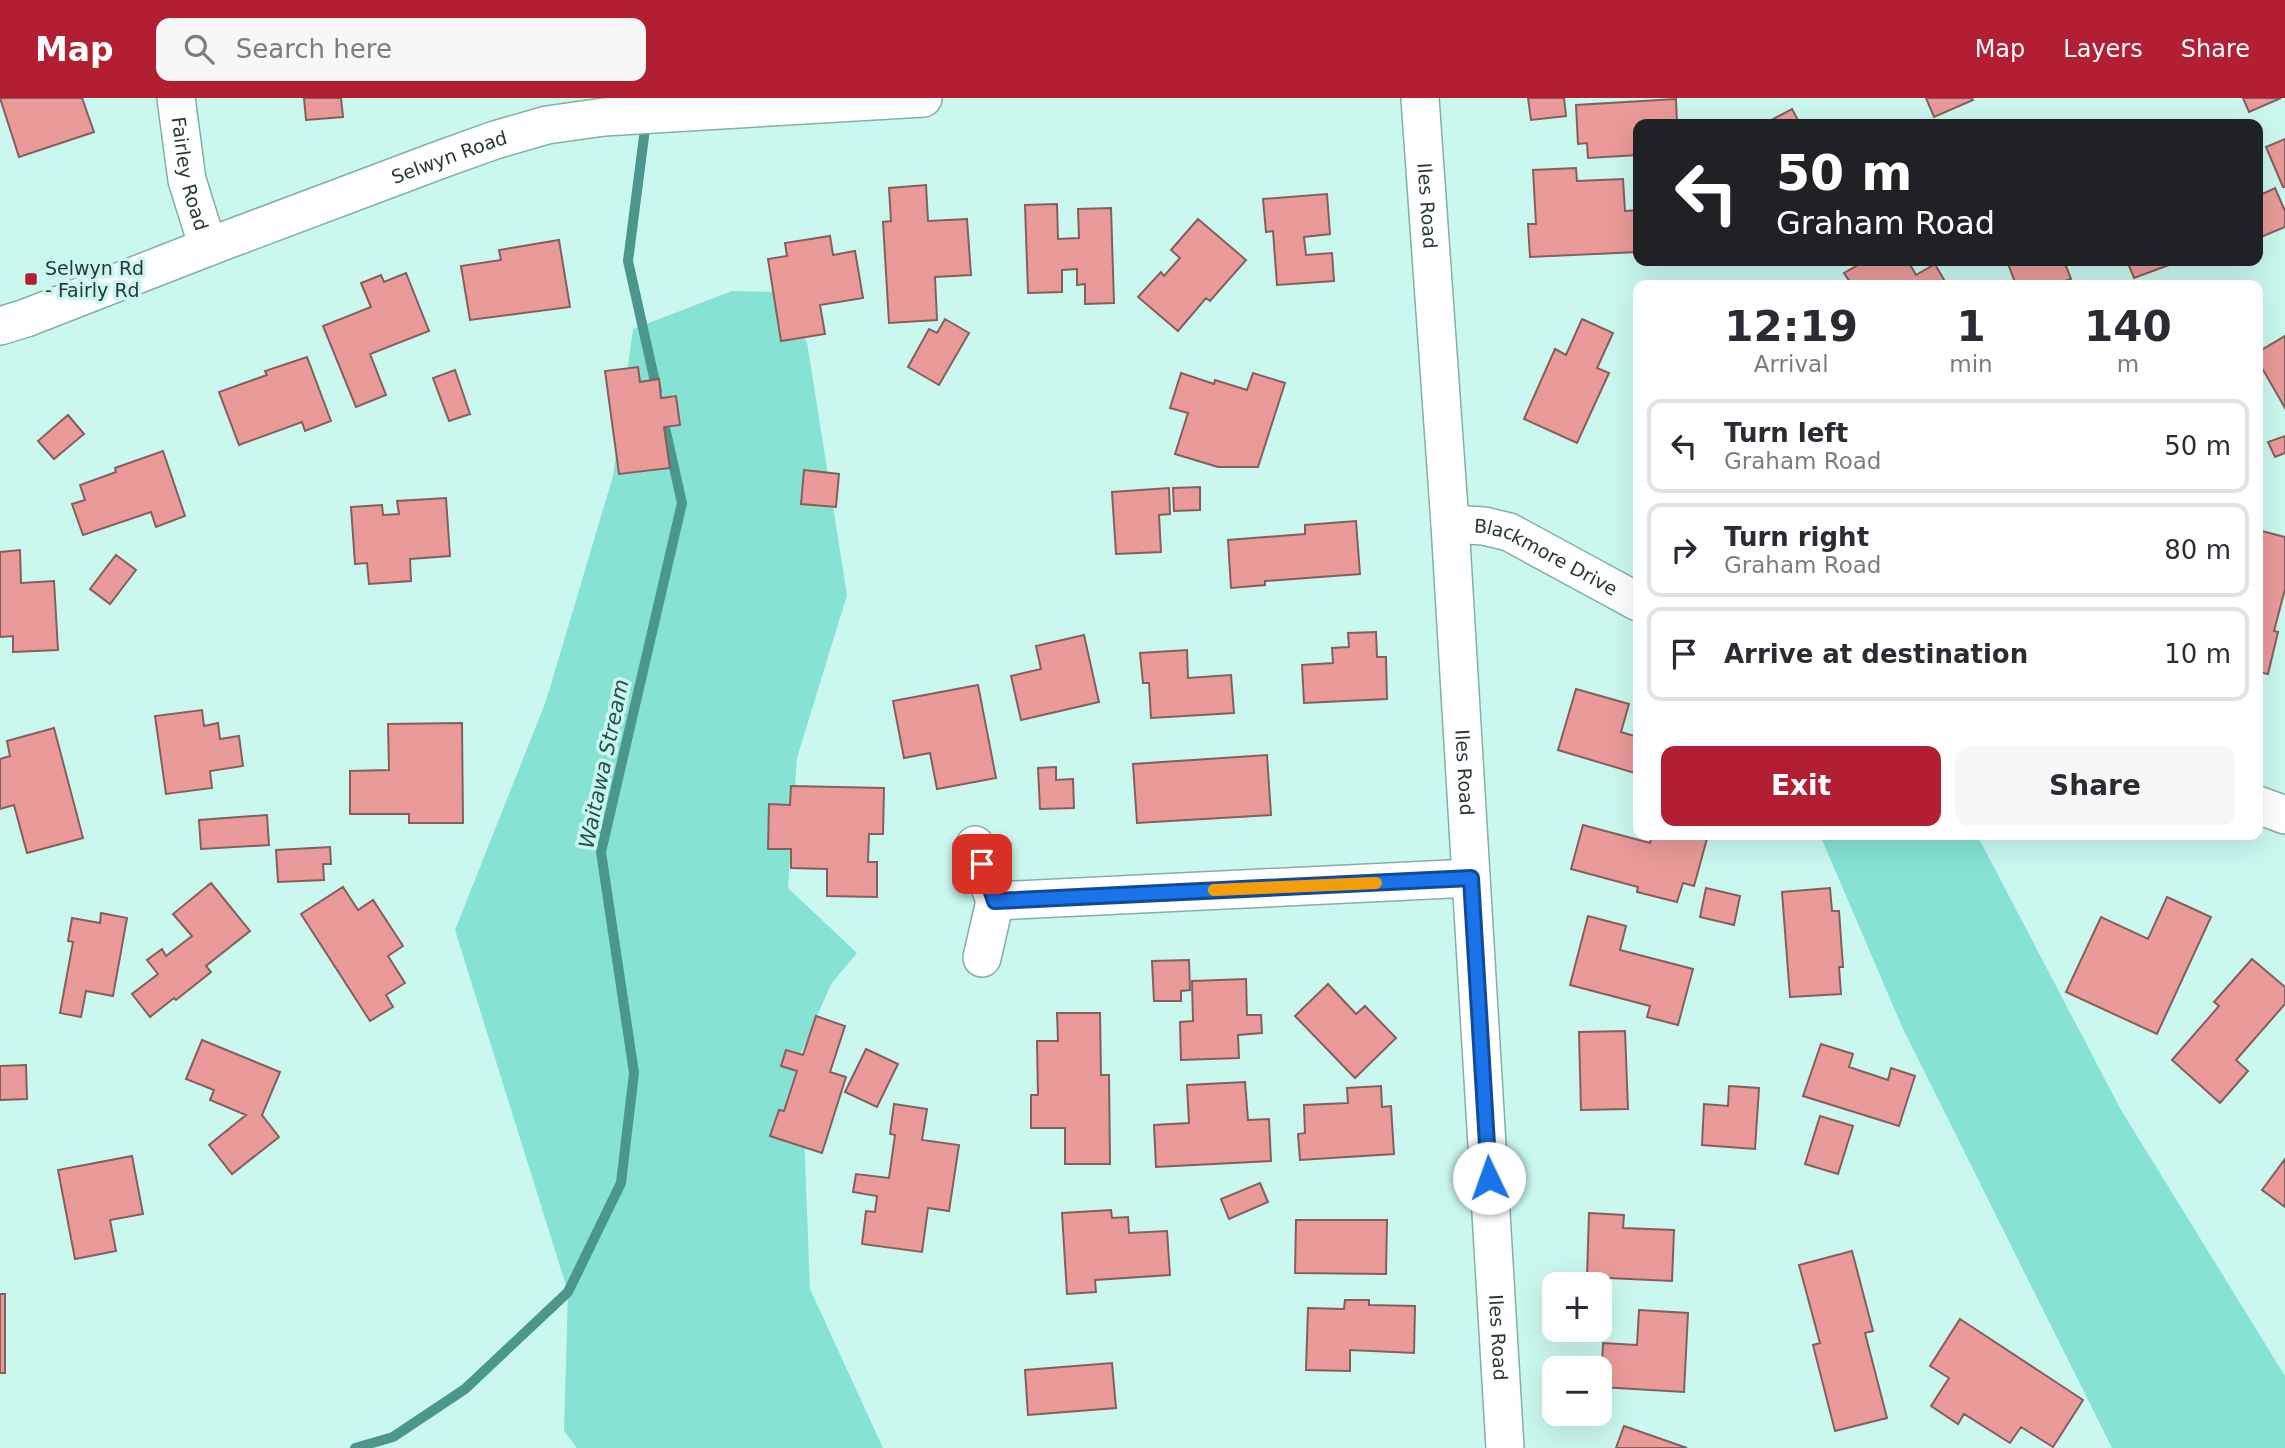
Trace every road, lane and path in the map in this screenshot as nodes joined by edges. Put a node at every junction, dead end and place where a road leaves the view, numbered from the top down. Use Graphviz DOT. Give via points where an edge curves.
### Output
graph roads {
  1 [pos="176,98"];
  2 [pos="923,98"];
  3 [pos="1420,98"];
  4 [pos="208,247"];
  5 [pos="0,326"];
  6 [pos="1450,524"];
  7 [pos="1633,599"];
  8 [pos="2263,807"];
  9 [pos="2285,815"];
  10 [pos="975,845"];
  11 [pos="1471,878"];
  12 [pos="995,901"];
  13 [pos="982,958"];
  14 [pos="1505,1448"];
  1 -- 4 [label="street, Fairley Road" via="187,180"];
  2 -- 4 [label="street, Selwyn Road" via="604,117 547,125"];
  3 -- 6 [label="street, Iles Road"];
  4 -- 5 [label="street, Selwyn Road"];
  6 -- 7 [label="street, Blackmore Drive" via="1509,533"];
  6 -- 11 [label="street, Iles Road"];
  8 -- 9 [label="street"];
  10 -- 12 [label="street"];
  11 -- 12 [label="street"];
  11 -- 14 [label="street, Iles Road"];
  12 -- 13 [label="street"];
}
